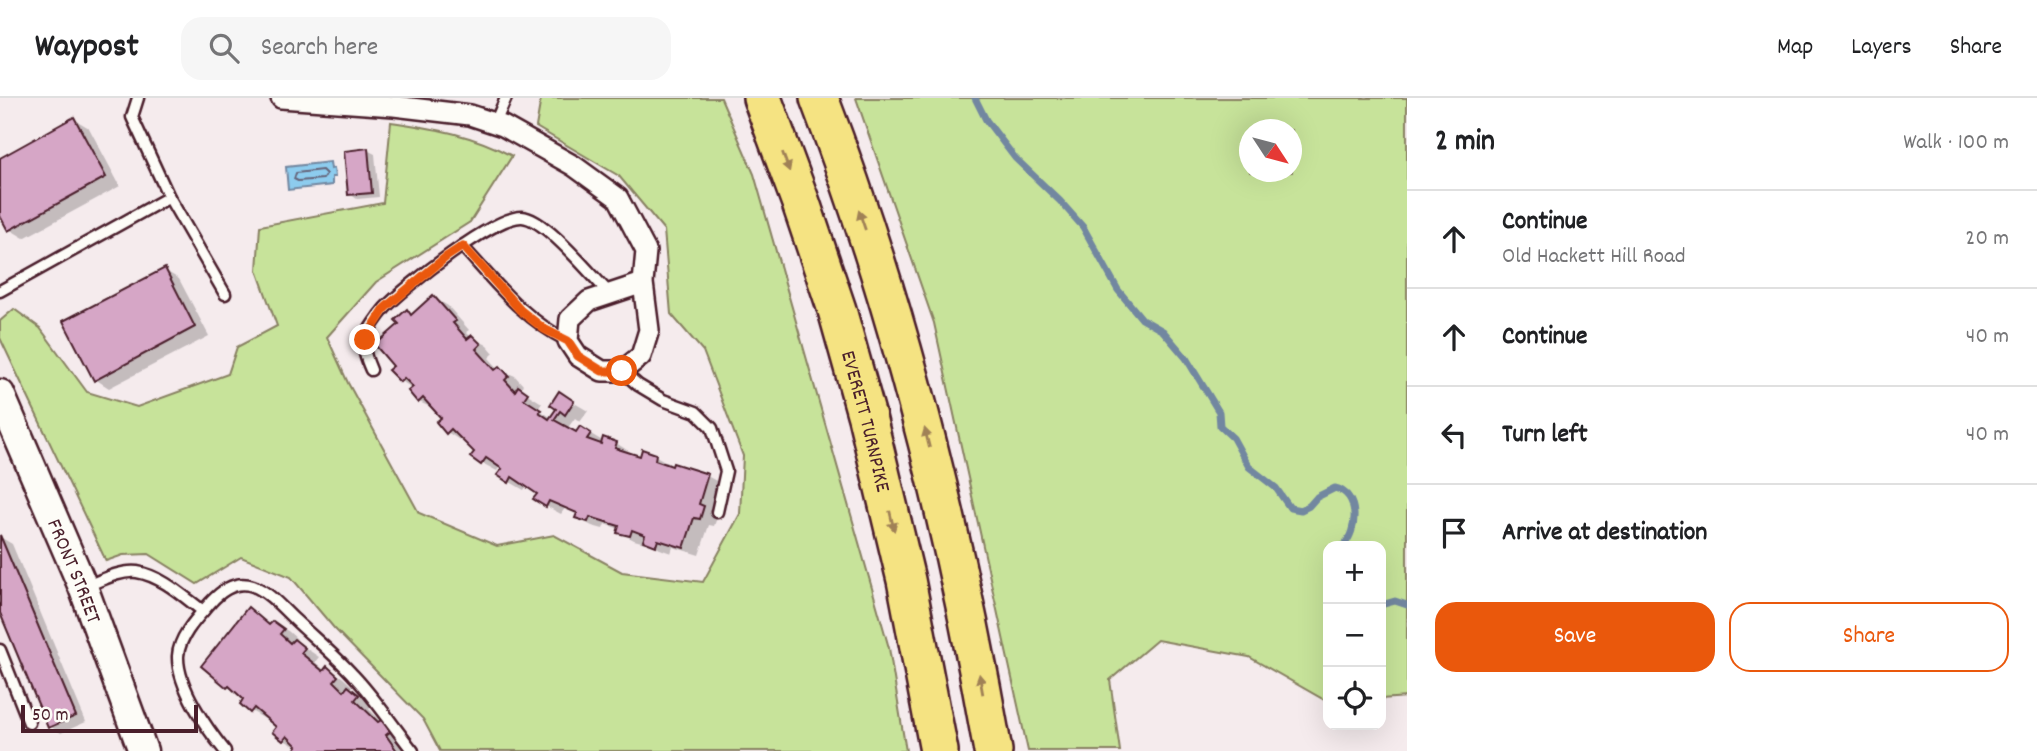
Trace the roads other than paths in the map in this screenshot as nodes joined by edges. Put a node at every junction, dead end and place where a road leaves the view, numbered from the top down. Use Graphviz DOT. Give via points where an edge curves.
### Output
graph roads {
  1 [pos="138,98"];
  2 [pos="281,98"];
  3 [pos="506,98"];
  4 [pos="762,98"];
  5 [pos="819,98"];
  6 [pos="495,123"];
  7 [pos="169,197"];
  8 [pos="463,246"];
  9 [pos="643,283"];
  10 [pos="0,291"];
  11 [pos="609,293"];
  12 [pos="225,294"];
  13 [pos="568,341"];
  14 [pos="372,369"];
  15 [pos="622,371"];
  16 [pos="0,394"];
  17 [pos="718,512"];
  18 [pos="83,587"];
  19 [pos="203,611"];
  20 [pos="0,650"];
  21 [pos="29,723"];
  22 [pos="144,751"];
  23 [pos="225,751"];
  24 [pos="413,751"];
  25 [pos="939,751"];
  26 [pos="993,751"];
  1 -- 7 [label="lane" via="132,117"];
  2 -- 6 [label="street" via="394,106 470,115"];
  3 -- 6 [label="lane"];
  4 -- 25 [label="highway, EVERETT TURNPIKE, one-way" via="833,298 867,417 906,580"];
  26 -- 5 [label="highway, one-way" via="919,405 888,298"];
  6 -- 9 [label="street" via="574,166 618,198 646,251"];
  7 -- 10 [label="lane"];
  7 -- 12 [label="lane"];
  8 -- 11 [label="lane" via="505,219 524,216 547,228"];
  8 -- 13 [label="lane" via="520,310"];
  8 -- 14 [label="lane" via="385,308 365,340 365,357"];
  9 -- 11 [label="street"];
  9 -- 15 [label="street" via="649,330 641,356"];
  11 -- 13 [label="street" via="589,301 570,319"];
  13 -- 15 [label="street" via="578,356 602,371"];
  15 -- 17 [label="lane" via="663,400 696,412 712,428 726,471"];
  16 -- 18 [label="main road, FRONT STREET"];
  18 -- 19 [label="lane" via="135,572 169,586"];
  18 -- 22 [label="main road, FRONT STREET"];
  19 -- 23 [label="lane" via="181,644 180,675"];
  19 -- 24 [label="lane" via="222,590 250,585 260,590 354,676"];
  20 -- 21 [label="lane"];
}
